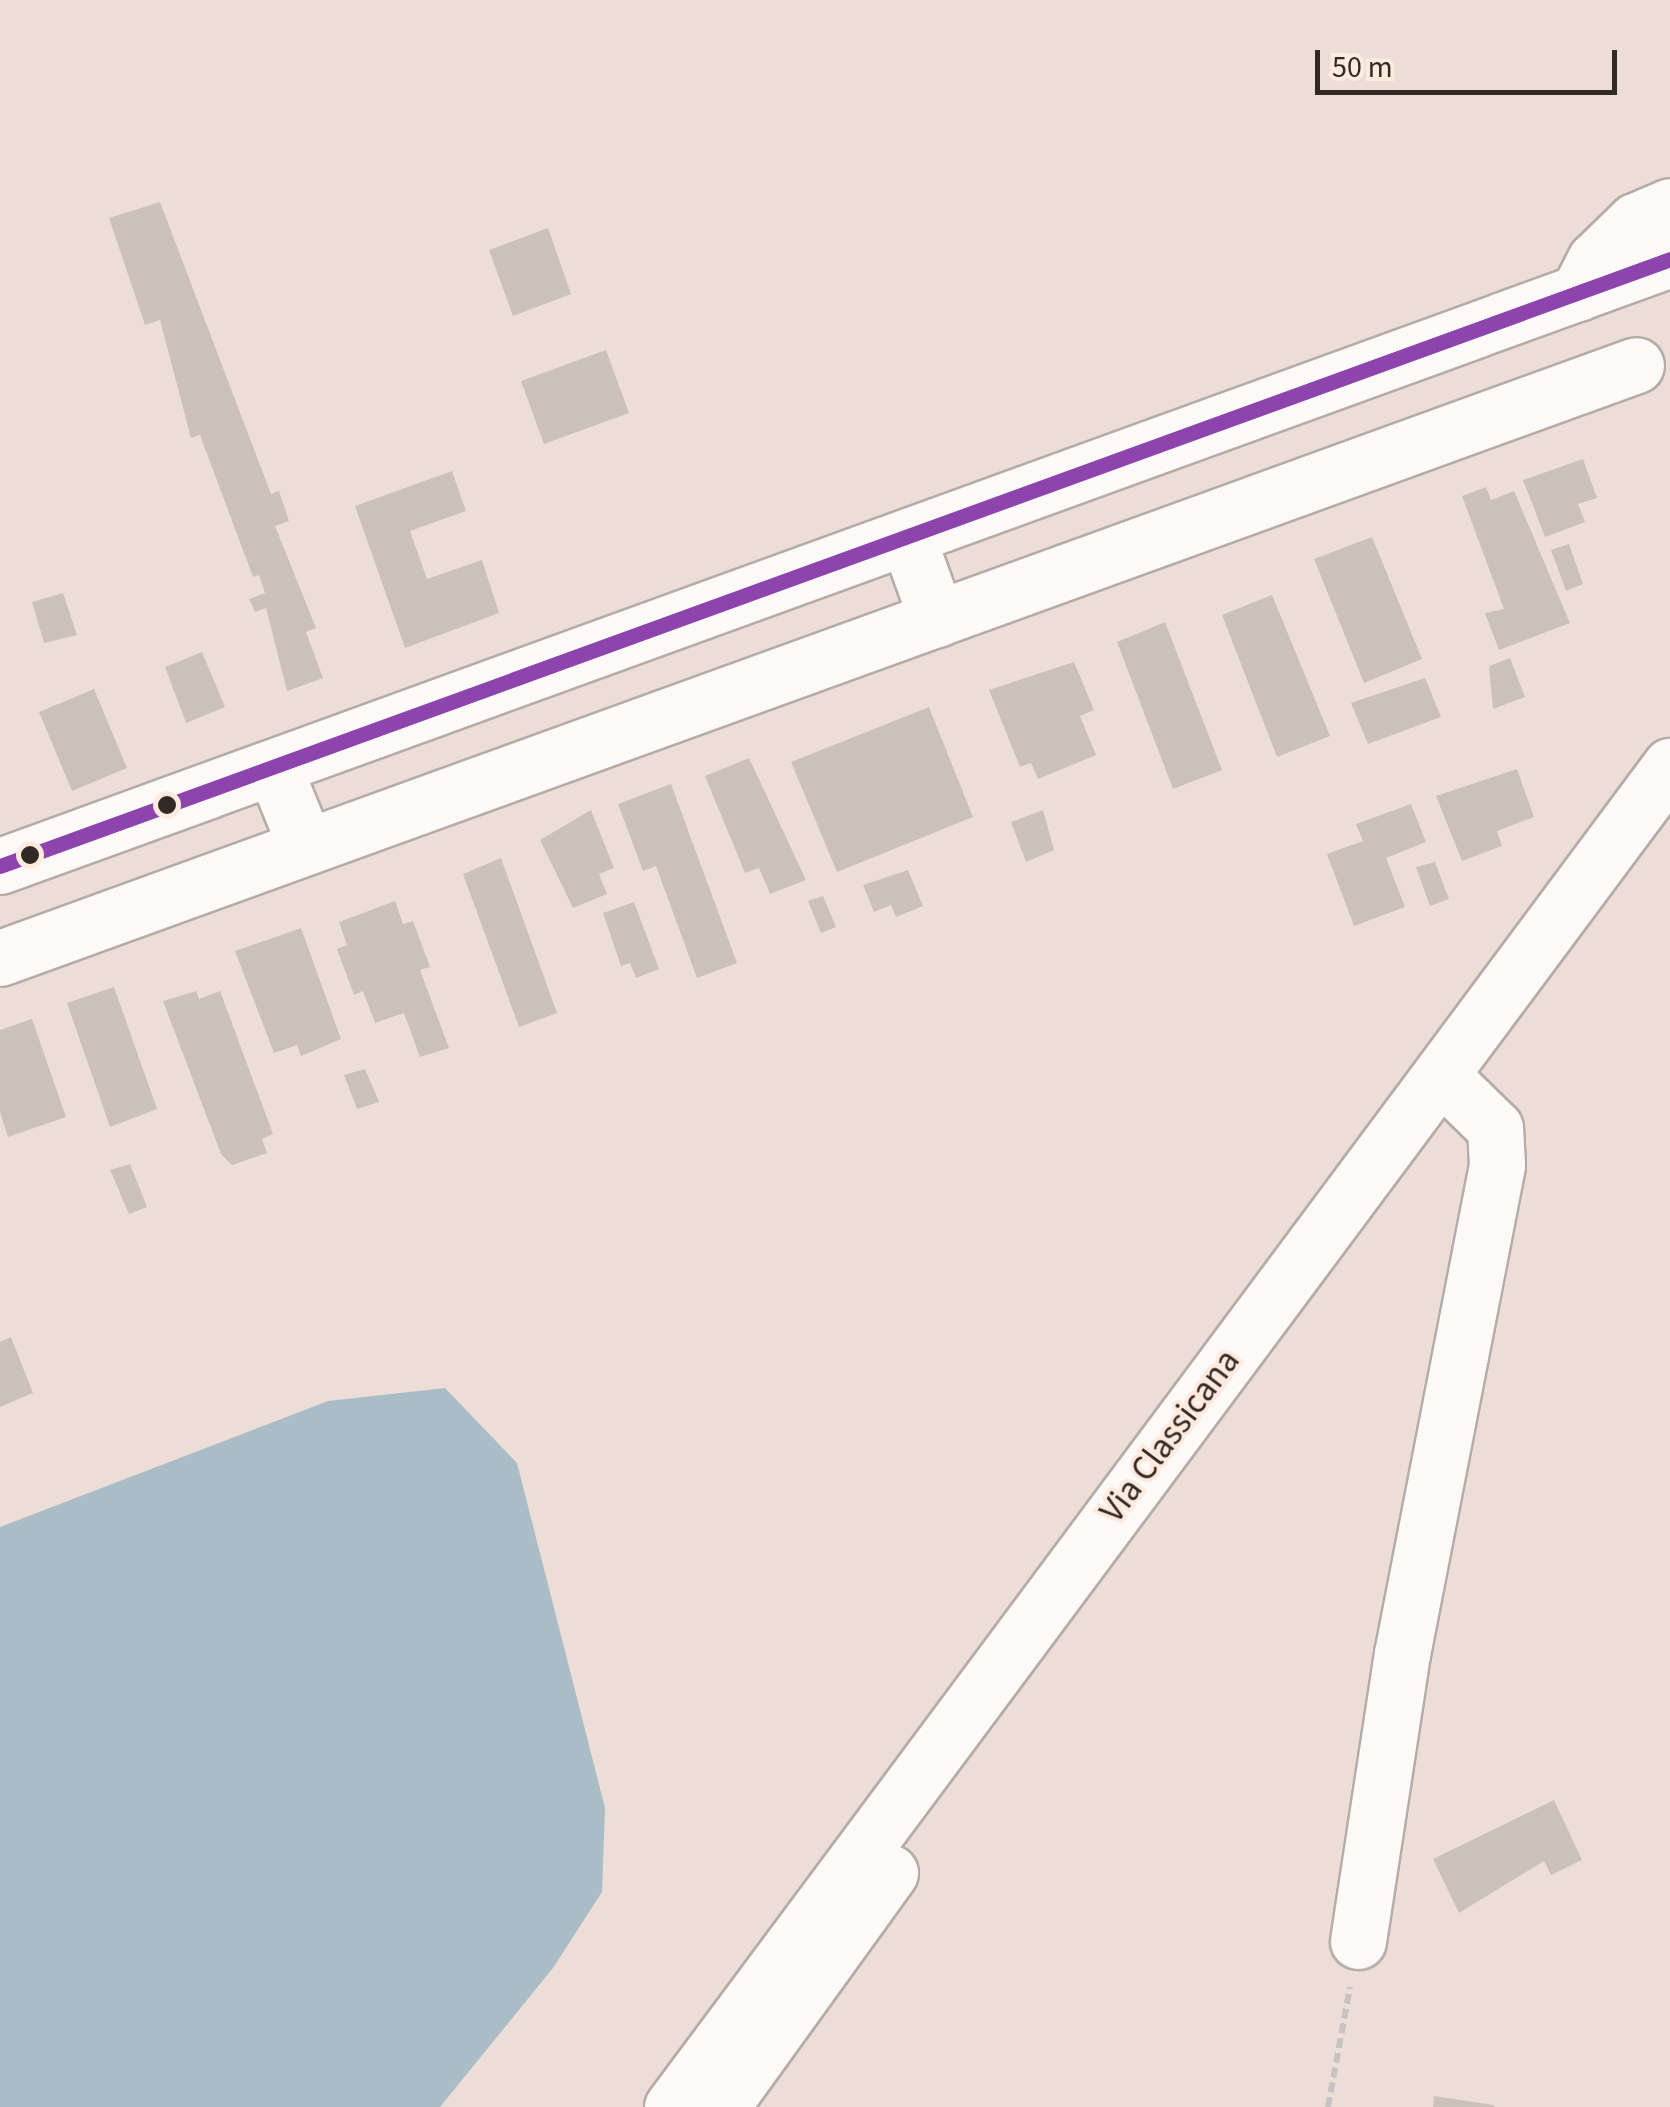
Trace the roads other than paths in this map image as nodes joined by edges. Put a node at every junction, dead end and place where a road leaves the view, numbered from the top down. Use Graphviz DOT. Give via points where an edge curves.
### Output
graph roads {
  1 [pos="1670,206"];
  2 [pos="1670,260"];
  3 [pos="1578,293"];
  4 [pos="1636,366"];
  5 [pos="908,539"];
  6 [pos="936,619"];
  7 [pos="1670,767"];
  8 [pos="274,768"];
  9 [pos="306,847"];
  10 [pos="0,866"];
  11 [pos="0,958"];
  12 [pos="1448,1082"];
  13 [pos="1358,1941"];
  14 [pos="841,1942"];
  15 [pos="672,2107"];
  16 [pos="720,2107"];
  17 [pos="736,2107"];
  1 -- 3 [label="main road" via="1636,222 1608,247"];
  2 -- 3 [label="main road"];
  3 -- 5 [label="main road"];
  4 -- 6 [label="main road"];
  5 -- 6 [label="main road"];
  5 -- 8 [label="main road"];
  6 -- 9 [label="main road"];
  7 -- 12 [label="main road, Via Classicana"];
  7 -- 15 [label="main road, Via Classicana"];
  8 -- 9 [label="main road"];
  8 -- 10 [label="main road"];
  9 -- 11 [label="main road"];
  12 -- 13 [label="main road" via="1495,1128 1497,1164 1402,1654"];
  12 -- 14 [label="main road, Via Classicana"];
  14 -- 16 [label="main road, Via Classicana"];
  14 -- 17 [label="main road"];
}
